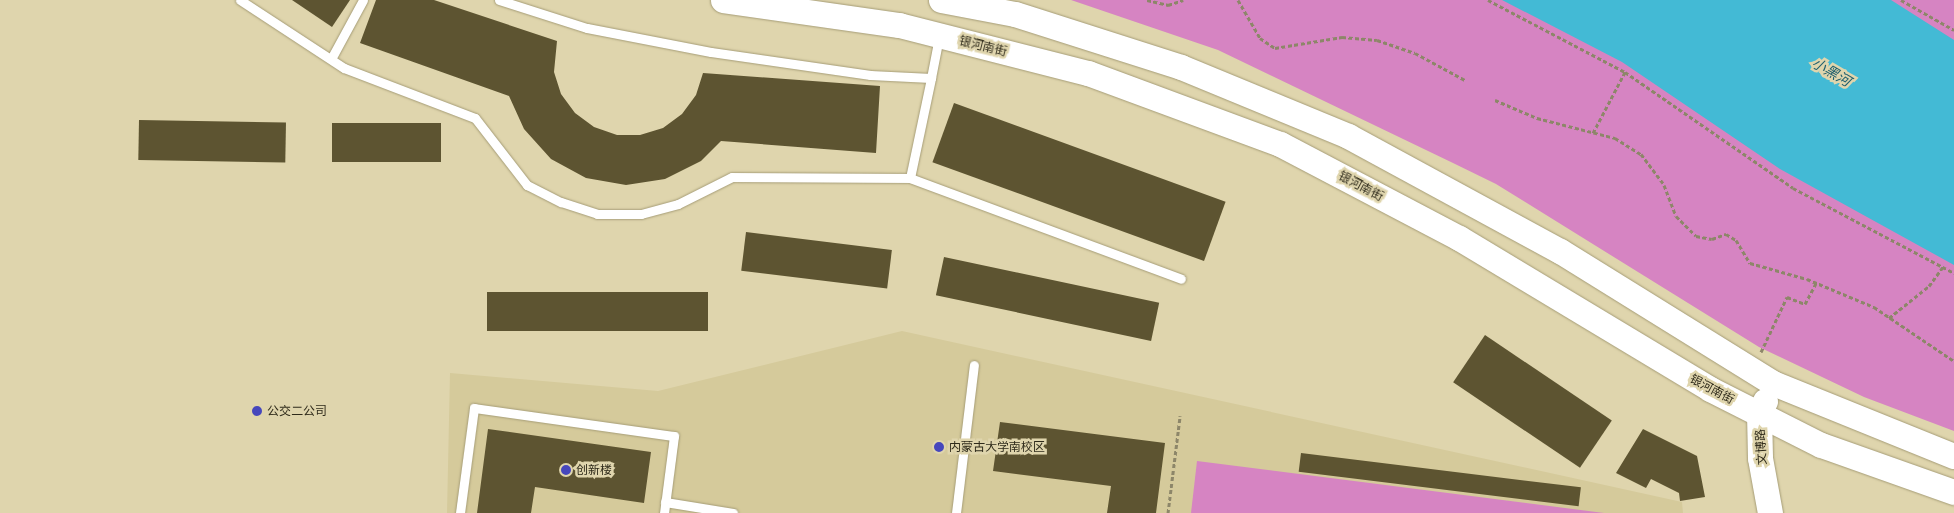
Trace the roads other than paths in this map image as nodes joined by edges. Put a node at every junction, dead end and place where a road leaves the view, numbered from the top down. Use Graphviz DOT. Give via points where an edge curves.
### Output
graph roads {
  1 [pos="240,0"];
  2 [pos="363,0"];
  3 [pos="499,0"];
  4 [pos="722,0"];
  5 [pos="941,0"];
  6 [pos="940,35"];
  7 [pos="331,59"];
  8 [pos="931,78"];
  9 [pos="910,178"];
  10 [pos="1182,279"];
  11 [pos="974,365"];
  12 [pos="1773,383"];
  13 [pos="1759,413"];
  14 [pos="1954,456"];
  15 [pos="1954,492"];
  16 [pos="665,502"];
  17 [pos="460,513"];
  18 [pos="664,513"];
  19 [pos="733,513"];
  20 [pos="956,513"];
  21 [pos="1770,513"];
  1 -- 7 [label="lane"];
  2 -- 7 [label="lane"];
  3 -- 8 [label="lane" via="587,28 711,52 870,75"];
  4 -- 6 [label="main road, 银河南街" via="899,25"];
  5 -- 12 [label="main road" via="1015,14 1181,67 1348,136 1560,251"];
  6 -- 8 [label="lane"];
  6 -- 13 [label="main road, 银河南街" via="1088,73 1280,144 1459,238 1710,390"];
  7 -- 9 [label="lane" via="344,68 475,118 527,185 561,202 597,214 642,214 678,204 732,177"];
  8 -- 9 [label="lane"];
  9 -- 10 [label="lane"];
  11 -- 20 [label="lane"];
  12 -- 13 [label="main road, 文博路"];
  12 -- 14 [label="main road"];
  13 -- 15 [label="main road, 银河南街" via="1821,445"];
  13 -- 21 [label="main road, 文博路" via="1760,458"];
  16 -- 17 [label="lane" via="674,436 474,408"];
  16 -- 18 [label="lane"];
  16 -- 19 [label="lane"];
}
